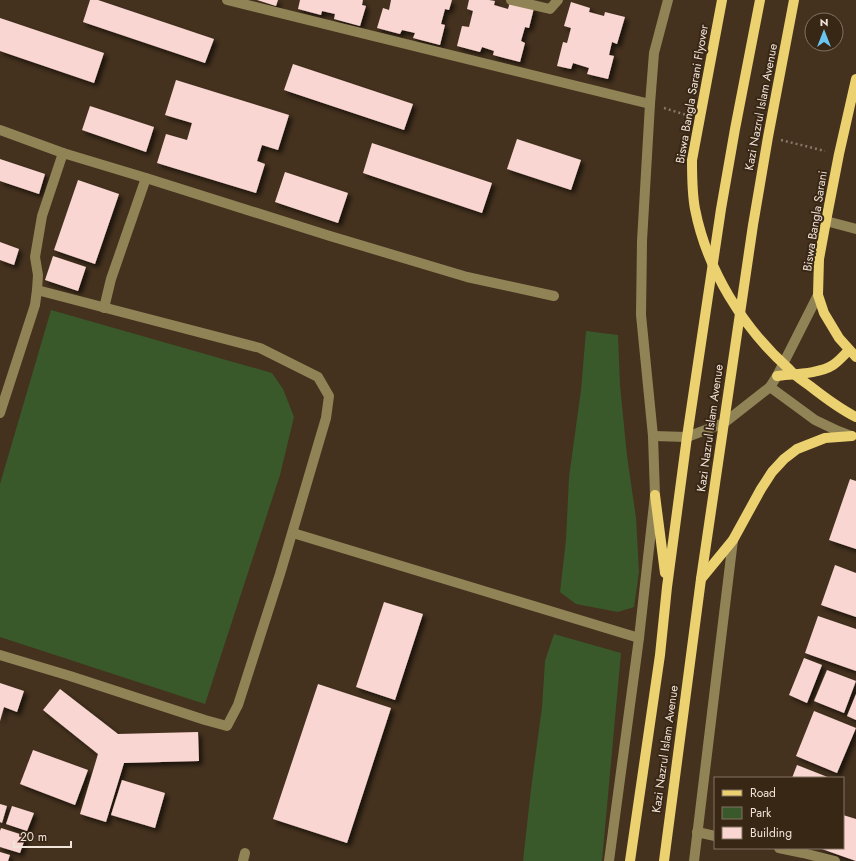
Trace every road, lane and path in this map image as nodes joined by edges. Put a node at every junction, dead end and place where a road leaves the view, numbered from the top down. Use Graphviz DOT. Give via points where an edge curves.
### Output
graph roads {
  1 [pos="227,0"];
  2 [pos="511,0"];
  3 [pos="558,0"];
  4 [pos="668,0"];
  5 [pos="722,0"];
  6 [pos="760,0"];
  7 [pos="794,0"];
  8 [pos="856,79"];
  9 [pos="650,104"];
  10 [pos="0,130"];
  11 [pos="768,137"];
  12 [pos="62,152"];
  13 [pos="839,154"];
  14 [pos="146,178"];
  15 [pos="826,221"];
  16 [pos="856,229"];
  17 [pos="37,290"];
  18 [pos="818,295"];
  19 [pos="554,296"];
  20 [pos="104,308"];
  21 [pos="853,353"];
  22 [pos="777,376"];
  23 [pos="770,387"];
  24 [pos="0,410"];
  25 [pos="856,417"];
  26 [pos="724,423"];
  27 [pos="652,436"];
  28 [pos="687,437"];
  29 [pos="854,437"];
  30 [pos="655,495"];
  31 [pos="292,533"];
  32 [pos="733,540"];
  33 [pos="701,579"];
  34 [pos="667,587"];
  35 [pos="639,638"];
  36 [pos="0,655"];
  37 [pos="697,832"];
  38 [pos="714,836"];
  39 [pos="784,849"];
  40 [pos="609,861"];
  41 [pos="630,861"];
  42 [pos="664,861"];
  43 [pos="694,861"];
  44 [pos="835,861"];
  1 -- 9 [label="street"];
  2 -- 3 [label="street" via="550,9"];
  4 -- 9 [label="street" via="654,54"];
  5 -- 25 [label="main road, Biswa Bangla Sarani Flyover" via="692,160 695,209 701,232 721,282 752,329 789,370"];
  6 -- 28 [label="main road, Kazi Nazrul Islam Avenue" via="721,209"];
  7 -- 11 [label="main road, Kazi Nazrul Islam Avenue"];
  8 -- 13 [label="main road, Biswa Bangla Sarani"];
  9 -- 27 [label="street" via="642,242 641,315"];
  10 -- 12 [label="street"];
  11 -- 13 [label="path"];
  11 -- 26 [label="main road, Kazi Nazrul Islam Avenue"];
  12 -- 14 [label="street"];
  12 -- 17 [label="street" via="42,216 35,257"];
  13 -- 15 [label="main road, Biswa Bangla Sarani"];
  14 -- 19 [label="street" via="467,277"];
  14 -- 20 [label="street"];
  15 -- 16 [label="street"];
  15 -- 18 [label="main road, Biswa Bangla Sarani" via="819,259"];
  17 -- 20 [label="street"];
  17 -- 24 [label="street" via="35,305"];
  18 -- 21 [label="main road, Biswa Bangla Sarani" via="824,313 839,338"];
  18 -- 22 [label="street"];
  20 -- 31 [label="street" via="260,348 318,377 329,396 326,418"];
  21 -- 22 [label="main road" via="825,369"];
  22 -- 23 [label="street"];
  23 -- 26 [label="street"];
  23 -- 29 [label="street" via="815,420"];
  26 -- 28 [label="street"];
  26 -- 33 [label="main road, Kazi Nazrul Islam Avenue"];
  27 -- 28 [label="street"];
  27 -- 30 [label="street"];
  28 -- 34 [label="main road, Kazi Nazrul Islam Avenue"];
  29 -- 32 [label="main road" via="825,438 797,449 784,459 761,489"];
  30 -- 34 [label="main road"];
  30 -- 35 [label="street"];
  31 -- 35 [label="street"];
  31 -- 36 [label="street" via="238,705 227,726"];
  32 -- 33 [label="main road"];
  32 -- 37 [label="street"];
  33 -- 42 [label="main road, Kazi Nazrul Islam Avenue"];
  34 -- 41 [label="main road, Kazi Nazrul Islam Avenue" via="660,655"];
  35 -- 40 [label="street"];
  37 -- 38 [label="street"];
  37 -- 43 [label="street"];
  39 -- 44 [label="street"];
}
